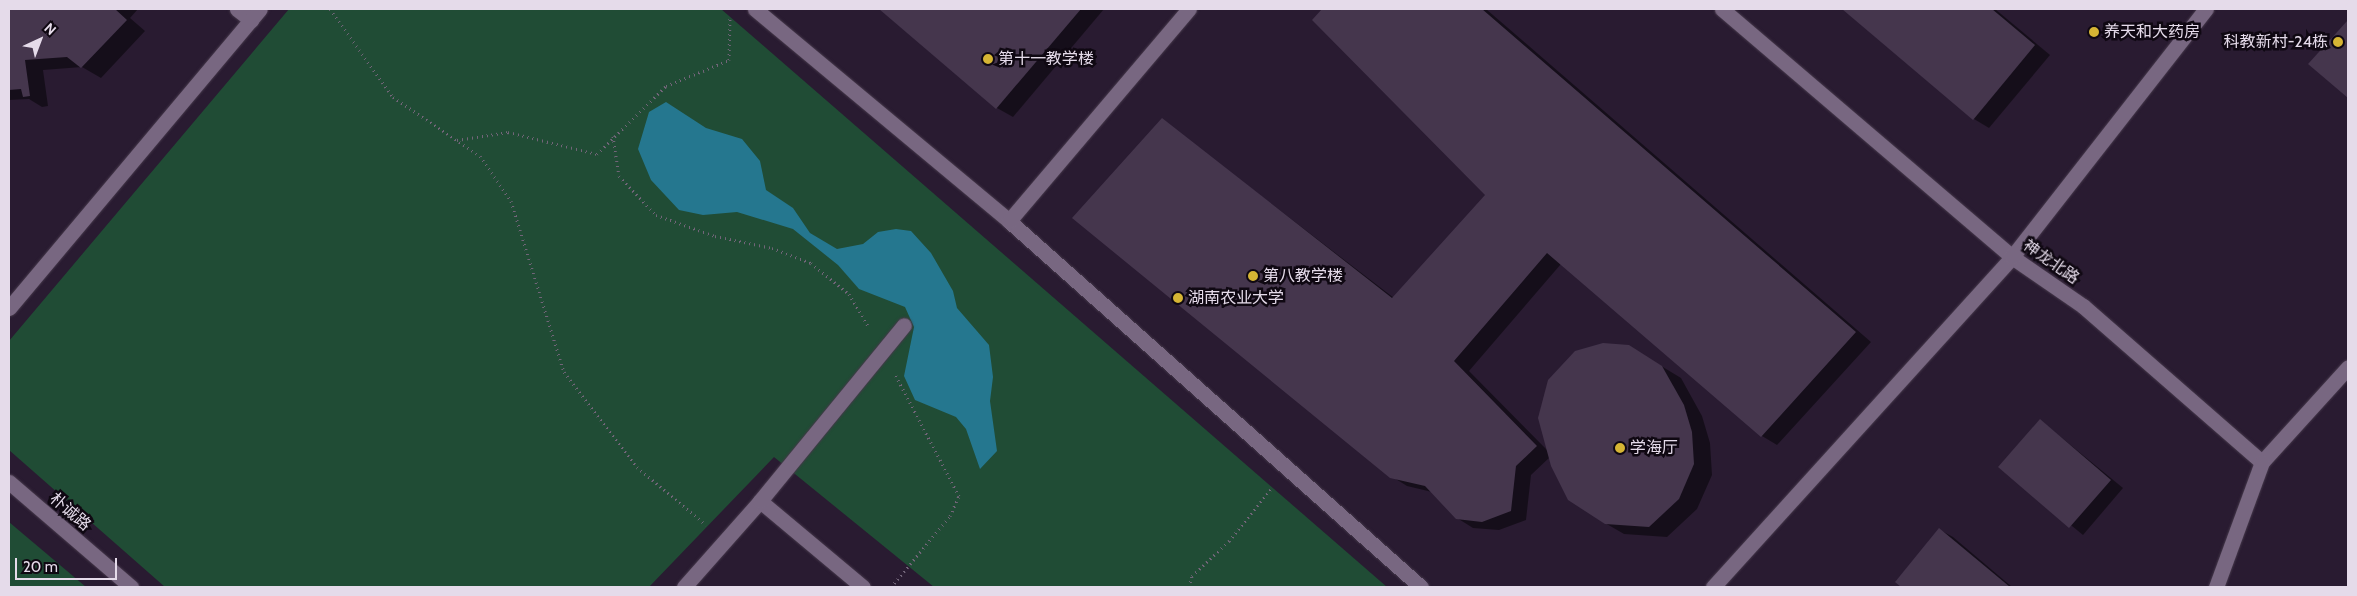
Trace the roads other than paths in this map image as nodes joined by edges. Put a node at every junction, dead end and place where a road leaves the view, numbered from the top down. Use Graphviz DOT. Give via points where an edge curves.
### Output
graph roads {
  1 [pos="237,9"];
  2 [pos="755,9"];
  3 [pos="1189,9"];
  4 [pos="1722,9"];
  5 [pos="2206,9"];
  6 [pos="255,15"];
  7 [pos="1009,221"];
  8 [pos="2012,257"];
  9 [pos="9,308"];
  10 [pos="904,326"];
  11 [pos="2348,367"];
  12 [pos="2262,462"];
  13 [pos="9,482"];
  14 [pos="760,501"];
  15 [pos="130,587"];
  16 [pos="684,587"];
  17 [pos="863,587"];
  18 [pos="1422,587"];
  19 [pos="1713,587"];
  20 [pos="2216,587"];
  1 -- 6 [label="street"];
  2 -- 7 [label="street"];
  3 -- 7 [label="street"];
  4 -- 8 [label="street, 神龙北路"];
  5 -- 8 [label="street"];
  6 -- 9 [label="street"];
  7 -- 18 [label="street"];
  8 -- 12 [label="street, 神龙北路" via="2083,306"];
  8 -- 19 [label="street"];
  10 -- 14 [label="street"];
  11 -- 12 [label="street"];
  12 -- 20 [label="street"];
  13 -- 15 [label="street, 朴诚路"];
  14 -- 16 [label="street" via="723,539"];
  14 -- 17 [label="street"];
}
